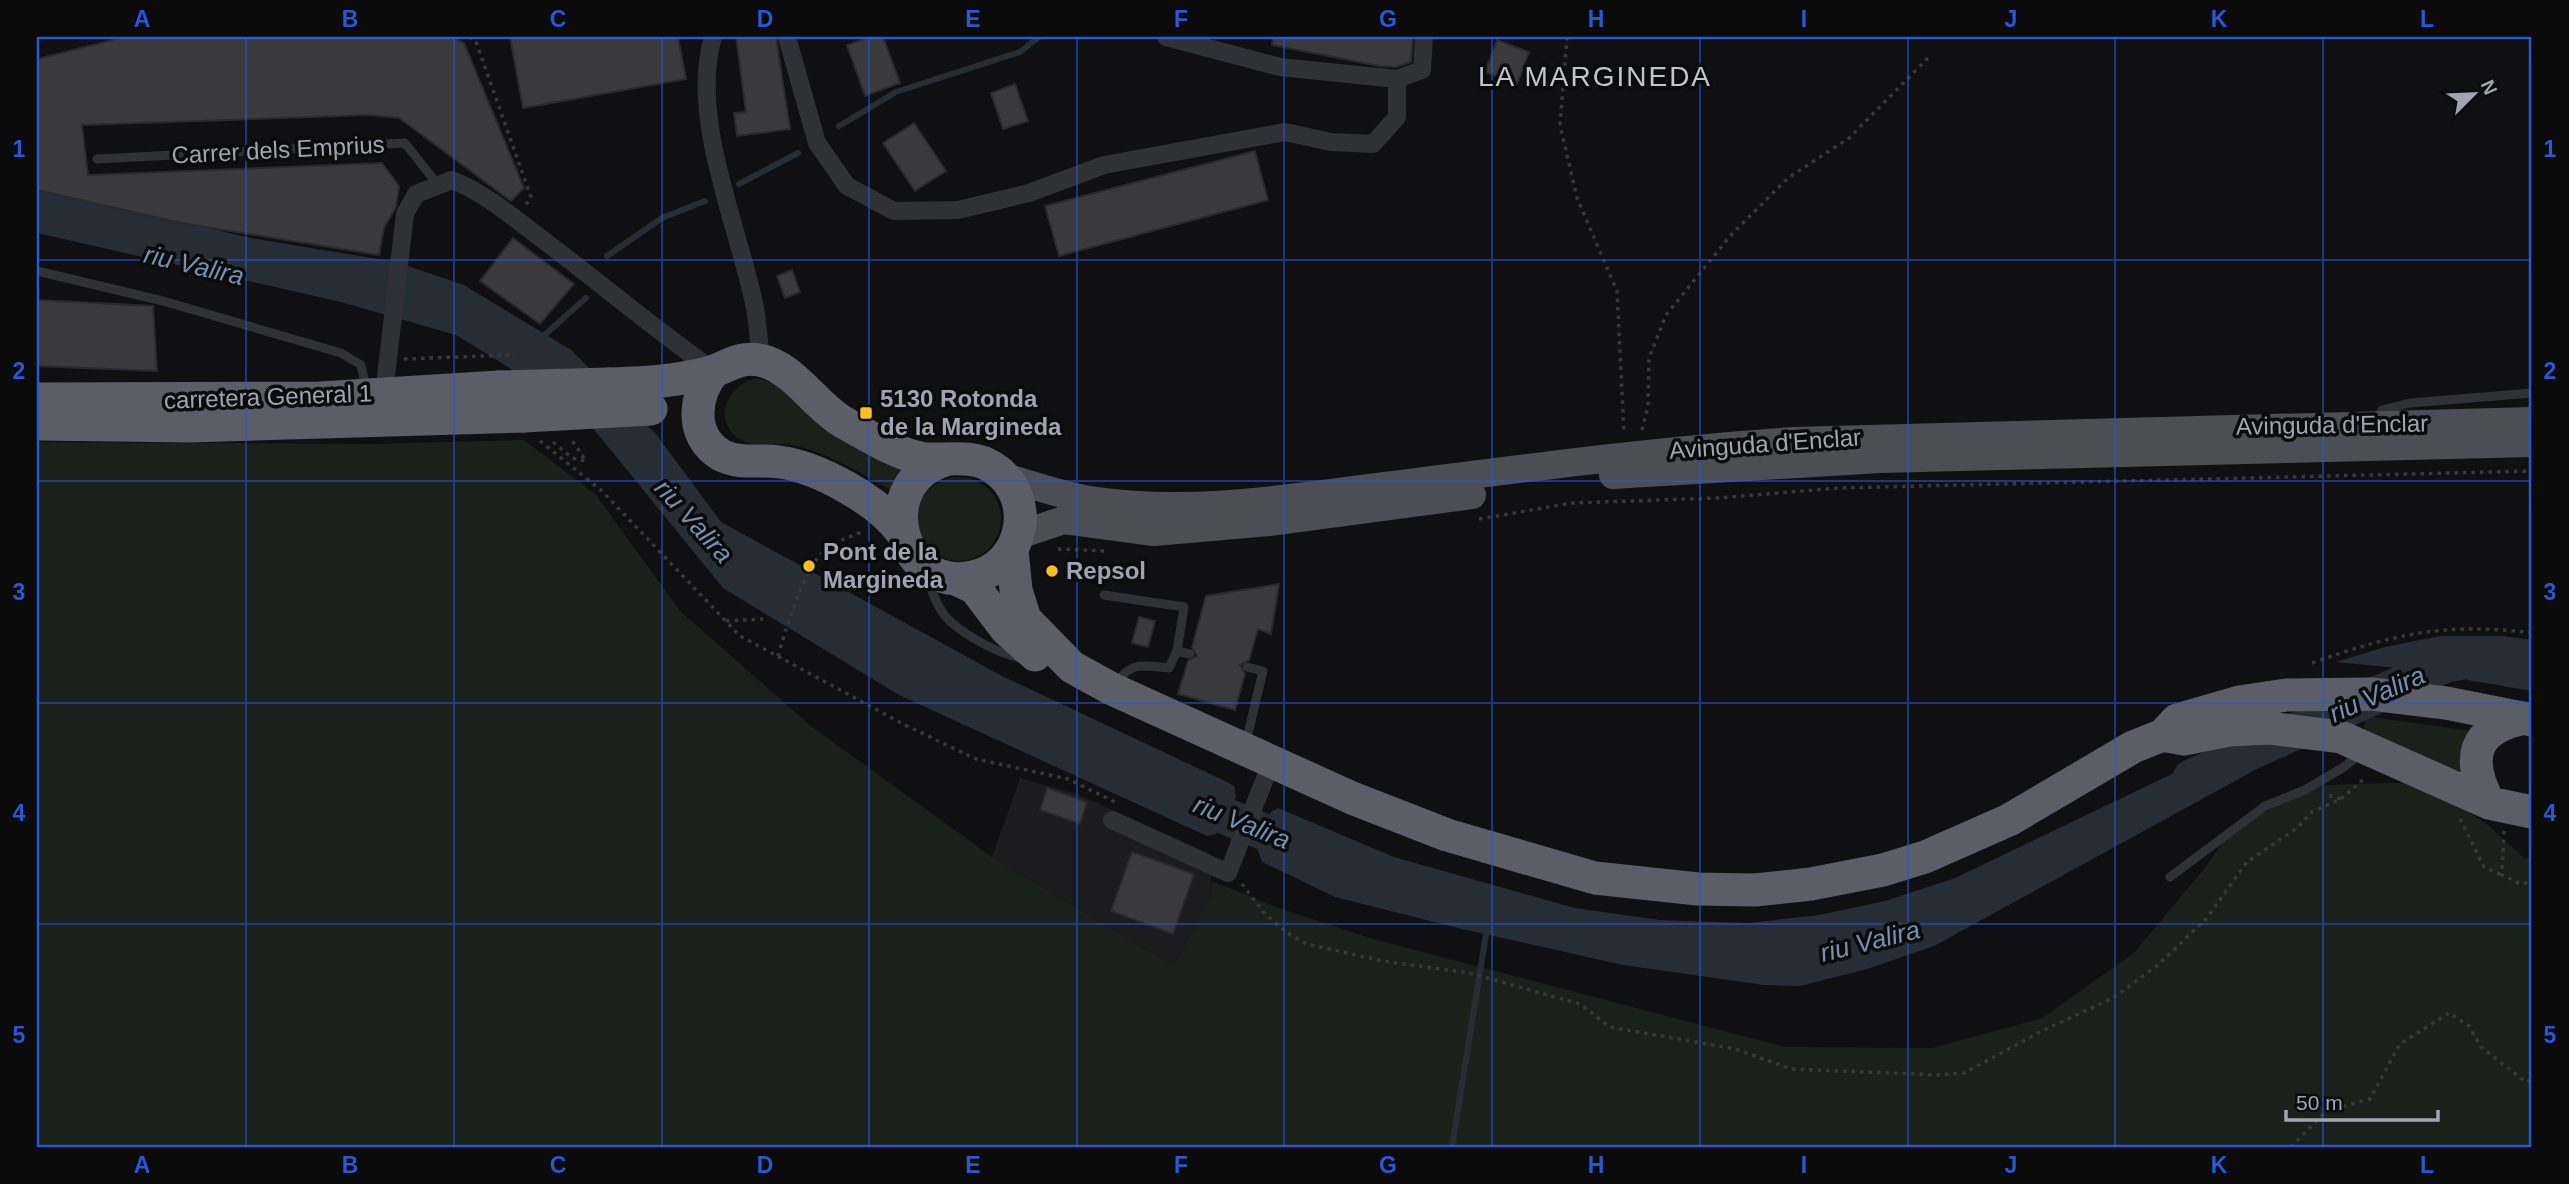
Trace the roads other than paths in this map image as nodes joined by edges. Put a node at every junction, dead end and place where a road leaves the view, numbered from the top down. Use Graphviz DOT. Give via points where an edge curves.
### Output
graph roads {
  1 [pos="713,37"];
  2 [pos="787,37"];
  3 [pos="1166,37"];
  4 [pos="1424,37"];
  5 [pos="1397,79"];
  6 [pos="97,159"];
  7 [pos="438,185"];
  8 [pos="37,271"];
  9 [pos="761,361"];
  10 [pos="714,371"];
  11 [pos="2532,393"];
  12 [pos="375,394"];
  13 [pos="37,399"];
  14 [pos="2532,421"];
  15 [pos="700,423"];
  16 [pos="37,424"];
  17 [pos="2374,424"];
  18 [pos="2532,443"];
  19 [pos="950,459"];
  20 [pos="1004,477"];
  21 [pos="888,531"];
  22 [pos="1015,542"];
  23 [pos="924,566"];
  24 [pos="956,579"];
  25 [pos="1104,595"];
  26 [pos="1177,651"];
  27 [pos="1190,654"];
  28 [pos="1038,657"];
  29 [pos="1072,667"];
  30 [pos="1247,667"];
  31 [pos="1112,689"];
  32 [pos="2345,695"];
  33 [pos="2234,716"];
  34 [pos="2528,719"];
  35 [pos="2356,750"];
  36 [pos="1257,768"];
  37 [pos="2508,808"];
  38 [pos="1112,820"];
  39 [pos="2170,877"];
  1 -- 9 [label="street" via="707,56 708,107 723,189 755,308"];
  2 -- 5 [label="street" via="817,143 848,186 894,211 958,210 1029,193 1104,165 1285,132 1331,142 1373,144 1397,117"];
  3 -- 5 [label="street" via="1280,67"];
  4 -- 5 [label="street" via="1422,70"];
  6 -- 7 [label="lane, Carrer dels Emprius" via="405,143"];
  7 -- 10 [label="street" via="452,180 469,186"];
  7 -- 12 [label="street" via="416,194 405,214 389,345"];
  8 -- 12 [label="lane" via="163,301 341,353 361,365"];
  9 -- 10 [label="highway, carretera General 1" via="729,362"];
  9 -- 19 [label="highway" via="778,368 844,423 919,458"];
  10 -- 12 [label="highway, carretera General 1, bridge" via="609,384"];
  10 -- 15 [label="highway" via="698,396"];
  11 -- 17 [label="lane" via="2410,402 2382,410"];
  12 -- 13 [label="highway, carretera General 1"];
  14 -- 17 [label="main road, Avinguda d'Enclar"];
  15 -- 16 [label="highway, bridge" via="678,412 651,409 531,428"];
  15 -- 21 [label="highway" via="720,454 737,460 796,465 818,474 873,503 892,519"];
  17 -- 20 [label="main road, Avinguda d'Enclar" via="1878,437 1629,456 1207,504 1094,501"];
  18 -- 22 [label="main road, Avinguda d'Enclar" via="1712,466 1269,522 1154,532 1064,520"];
  19 -- 20 [label="highway" via="979,461"];
  19 -- 21 [label="highway" via="922,472 908,489"];
  20 -- 22 [label="highway" via="1019,504"];
  21 -- 23 [label="highway"];
  22 -- 24 [label="highway" via="988,572"];
  22 -- 29 [label="highway" via="1016,590 1025,619"];
  23 -- 24 [label="highway"];
  23 -- 28 [label="lane" via="950,622 1004,654"];
  24 -- 28 [label="highway" via="975,588 1006,629"];
  25 -- 26 [label="lane" via="1184,607"];
  26 -- 27 [label="lane"];
  26 -- 31 [label="lane" via="1170,668 1134,666"];
  28 -- 29 [label="highway" via="1051,667"];
  29 -- 31 [label="highway"];
  30 -- 36 [label="lane" via="1263,671 1250,734"];
  31 -- 36 [label="highway"];
  32 -- 33 [label="highway" via="2286,695"];
  32 -- 34 [label="highway" via="2446,703"];
  32 -- 35 [label="highway" via="2329,715 2334,731"];
  33 -- 35 [label="highway"];
  33 -- 36 [label="highway" via="2177,720 2009,820 1925,857 1857,876 1755,890 1698,889 1582,874 1447,835"];
  34 -- 37 [label="highway" via="2497,726 2478,744 2475,755 2478,781"];
  35 -- 37 [label="highway"];
  35 -- 39 [label="lane" via="2344,767 2265,806"];
  36 -- 38 [label="street" via="1231,868"];
}
